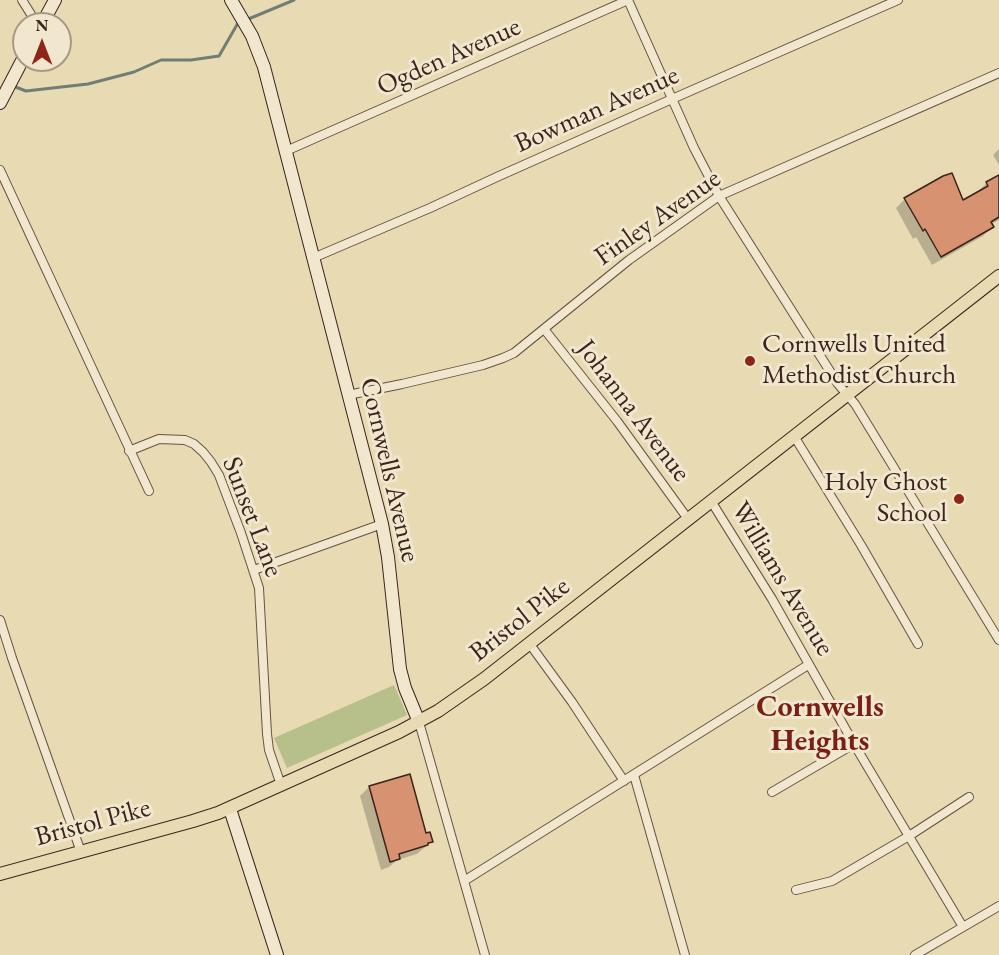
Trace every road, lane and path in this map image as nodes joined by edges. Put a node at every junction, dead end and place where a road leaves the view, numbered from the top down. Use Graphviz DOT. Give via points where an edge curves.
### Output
graph roads {
  1 [pos="231,0"];
  2 [pos="628,0"];
  3 [pos="898,0"];
  4 [pos="15,72"];
  5 [pos="999,73"];
  6 [pos="2,98"];
  7 [pos="672,99"];
  8 [pos="286,151"];
  9 [pos="0,170"];
  10 [pos="719,196"];
  11 [pos="313,258"];
  12 [pos="999,276"];
  13 [pos="544,329"];
  14 [pos="348,395"];
  15 [pos="847,395"];
  16 [pos="794,436"];
  17 [pos="129,451"];
  18 [pos="148,491"];
  19 [pos="711,501"];
  20 [pos="688,519"];
  21 [pos="382,524"];
  22 [pos="254,570"];
  23 [pos="0,620"];
  24 [pos="999,640"];
  25 [pos="529,643"];
  26 [pos="918,644"];
  27 [pos="808,665"];
  28 [pos="419,722"];
  29 [pos="854,744"];
  30 [pos="634,775"];
  31 [pos="624,781"];
  32 [pos="281,785"];
  33 [pos="772,792"];
  34 [pos="969,797"];
  35 [pos="230,809"];
  36 [pos="909,836"];
  37 [pos="81,852"];
  38 [pos="0,874"];
  39 [pos="464,881"];
  40 [pos="796,890"];
  41 [pos="999,906"];
  42 [pos="963,927"];
  43 [pos="277,955"];
  44 [pos="486,955"];
  45 [pos="685,955"];
  46 [pos="915,955"];
  1 -- 8 [label="street, Cornwells Avenue" via="258,49"];
  2 -- 7 [label="street"];
  2 -- 8 [label="street, Ogden Avenue"];
  3 -- 7 [label="street, Bowman Avenue"];
  4 -- 6 [label="street"];
  5 -- 10 [label="street, Finley Avenue"];
  7 -- 10 [label="street"];
  7 -- 11 [label="street, Bowman Avenue"];
  8 -- 11 [label="street, Cornwells Avenue"];
  9 -- 17 [label="street"];
  10 -- 13 [label="street, Finley Avenue"];
  10 -- 15 [label="street"];
  11 -- 14 [label="street, Cornwells Avenue"];
  12 -- 15 [label="main road, Bristol Pike"];
  13 -- 14 [label="street, Finley Avenue" via="503,358"];
  13 -- 20 [label="street, Johanna Avenue"];
  14 -- 21 [label="street, Cornwells Avenue"];
  15 -- 16 [label="main road, Bristol Pike"];
  15 -- 24 [label="street"];
  16 -- 19 [label="main road, Bristol Pike"];
  16 -- 26 [label="street"];
  17 -- 18 [label="street"];
  17 -- 22 [label="street, Sunset Lane" via="159,439 173,438 189,441 203,452 219,475"];
  19 -- 20 [label="main road, Bristol Pike"];
  19 -- 27 [label="street, Williams Avenue"];
  20 -- 25 [label="main road, Bristol Pike"];
  21 -- 22 [label="street"];
  21 -- 28 [label="street, Cornwells Avenue" via="400,669"];
  22 -- 32 [label="street, Sunset Lane" via="259,588 267,742"];
  23 -- 37 [label="street"];
  25 -- 28 [label="main road, Bristol Pike"];
  25 -- 31 [label="street"];
  27 -- 29 [label="street, Williams Avenue"];
  27 -- 30 [label="street"];
  28 -- 32 [label="main road, Bristol Pike"];
  28 -- 39 [label="street, Cornwells Avenue"];
  29 -- 33 [label="street"];
  29 -- 36 [label="street, Williams Avenue"];
  30 -- 31 [label="street"];
  30 -- 45 [label="street"];
  31 -- 39 [label="street"];
  32 -- 35 [label="main road, Bristol Pike"];
  34 -- 36 [label="street"];
  35 -- 37 [label="main road, Bristol Pike"];
  35 -- 43 [label="street"];
  36 -- 40 [label="street" via="832,881"];
  36 -- 42 [label="street, Williams Avenue"];
  37 -- 38 [label="main road, Bristol Pike"];
  39 -- 44 [label="street, Cornwells Avenue"];
  41 -- 42 [label="street"];
  42 -- 46 [label="street"];
}
